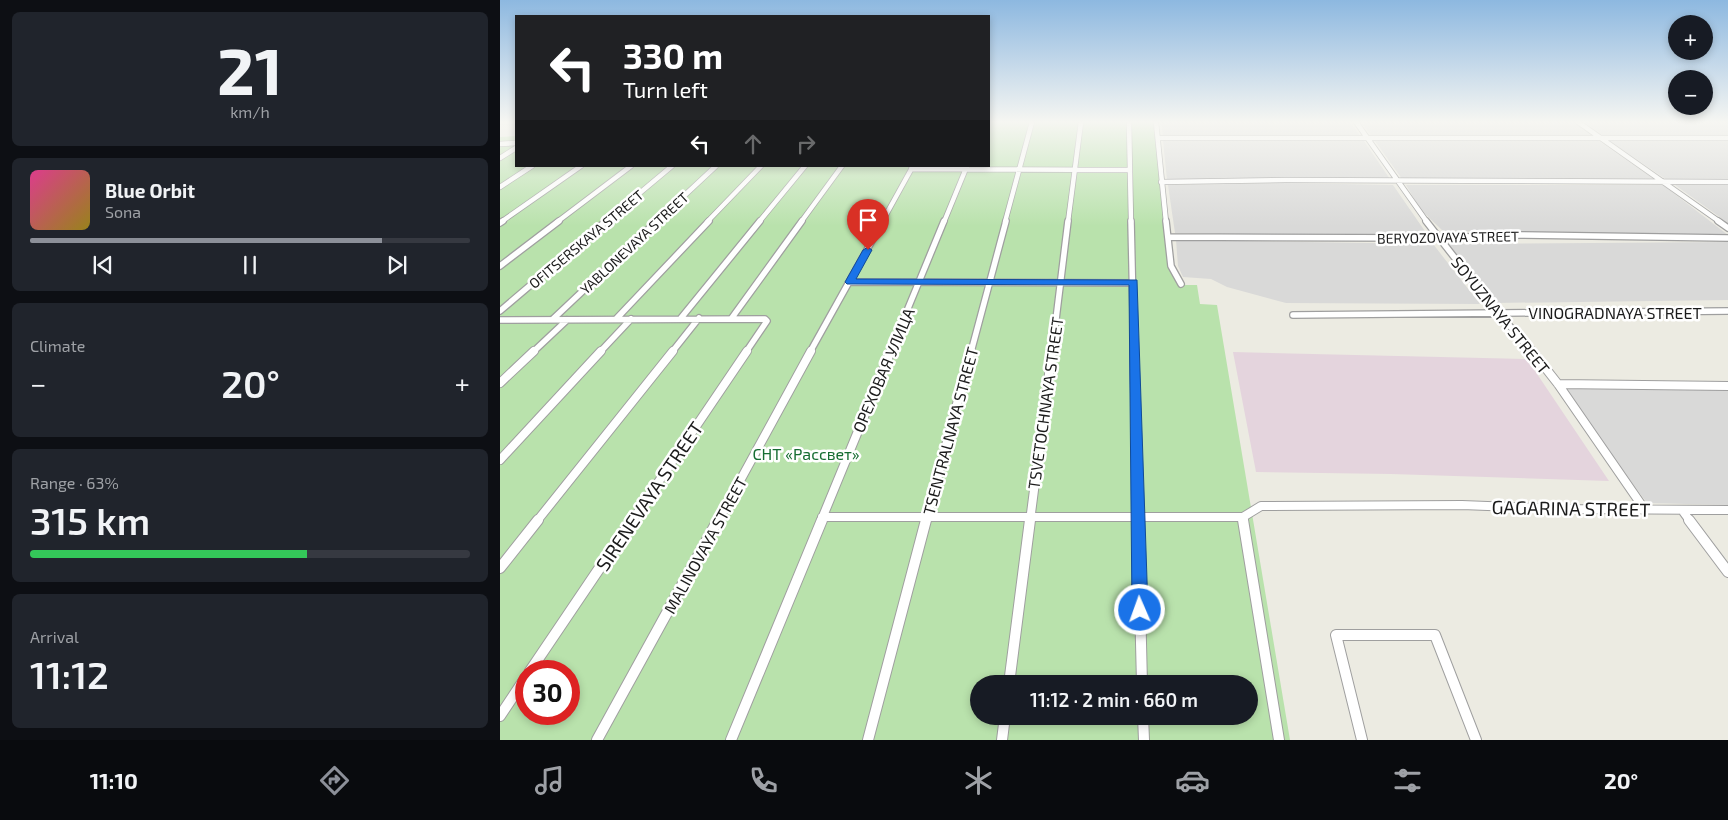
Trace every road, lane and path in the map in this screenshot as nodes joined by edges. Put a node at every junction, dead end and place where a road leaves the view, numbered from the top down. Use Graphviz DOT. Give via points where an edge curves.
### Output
graph roads {
  1 [pos="1023,157"];
  2 [pos="1077,157"];
  3 [pos="1130,157"];
  4 [pos="1159,157"];
  5 [pos="1381,157"];
  6 [pos="1628,157"];
  7 [pos="530,167"];
  8 [pos="580,167"];
  9 [pos="630,167"];
  10 [pos="671,167"];
  11 [pos="715,167"];
  12 [pos="760,167"];
  13 [pos="804,167"];
  14 [pos="841,167"];
  15 [pos="912,168"];
  16 [pos="966,168"];
  17 [pos="1020,170"];
  18 [pos="1075,170"];
  19 [pos="1130,170"];
  20 [pos="1161,182"];
  21 [pos="1398,182"];
  22 [pos="1665,182"];
  23 [pos="1728,182"];
  24 [pos="500,187"];
  25 [pos="500,222"];
  26 [pos="1728,228"];
  27 [pos="1168,237"];
  28 [pos="1438,238"];
  29 [pos="1728,238"];
  30 [pos="500,266"];
  31 [pos="850,282"];
  32 [pos="920,282"];
  33 [pos="1133,282"];
  34 [pos="989,283"];
  35 [pos="1061,283"];
  36 [pos="1181,284"];
  37 [pos="500,311"];
  38 [pos="1728,311"];
  39 [pos="1496,312"];
  40 [pos="1293,314"];
  41 [pos="617,318"];
  42 [pos="681,318"];
  43 [pos="699,318"];
  44 [pos="553,319"];
  45 [pos="631,319"];
  46 [pos="731,319"];
  47 [pos="500,320"];
  48 [pos="567,320"];
  49 [pos="500,383"];
  50 [pos="1558,384"];
  51 [pos="1728,386"];
  52 [pos="500,460"];
  53 [pos="1645,510"];
  54 [pos="1682,510"];
  55 [pos="1728,510"];
  56 [pos="928,516"];
  57 [pos="822,517"];
  58 [pos="1030,517"];
  59 [pos="1243,517"];
  60 [pos="1137,518"];
  61 [pos="500,568"];
  62 [pos="1728,572"];
  63 [pos="537,660"];
  64 [pos="1010,675"];
  65 [pos="1142,675"];
  66 [pos="515,694"];
  67 [pos="500,716"];
  68 [pos="1004,725"];
  69 [pos="1143,725"];
  70 [pos="597,740"];
  71 [pos="731,740"];
  72 [pos="868,740"];
  73 [pos="1002,740"];
  74 [pos="1144,740"];
  75 [pos="1279,740"];
  76 [pos="1362,740"];
  77 [pos="1476,740"];
  1 -- 17 [label="street, TSENTRALNAYA STREET"];
  2 -- 18 [label="street, TSVETOCHNAYA STREET"];
  3 -- 19 [label="street"];
  4 -- 20 [label="street"];
  5 -- 21 [label="street, SOYUZNAYA STREET"];
  6 -- 22 [label="street"];
  7 -- 24 [label="street"];
  8 -- 25 [label="street"];
  9 -- 30 [label="street"];
  10 -- 37 [label="street, OFITSERSKAYA STREET"];
  11 -- 44 [label="street, YABLONEVAYA STREET"];
  12 -- 41 [label="street"];
  13 -- 42 [label="street"];
  14 -- 46 [label="street"];
  15 -- 16 [label="street"];
  15 -- 31 [label="street, MALINOVAYA STREET"];
  16 -- 17 [label="street"];
  16 -- 32 [label="street, ОРЕХОВАЯ УЛИЦА"];
  17 -- 18 [label="street"];
  17 -- 34 [label="street, TSENTRALNAYA STREET"];
  18 -- 19 [label="street"];
  18 -- 35 [label="street, TSVETOCHNAYA STREET"];
  19 -- 33 [label="street"];
  20 -- 21 [label="street"];
  20 -- 27 [label="street"];
  21 -- 22 [label="street"];
  21 -- 28 [label="street, SOYUZNAYA STREET"];
  22 -- 23 [label="street"];
  22 -- 26 [label="street"];
  27 -- 28 [label="street, BERYOZOVAYA STREET"];
  27 -- 36 [label="street" via="1171,266"];
  28 -- 29 [label="street, BERYOZOVAYA STREET" via="1520,235"];
  28 -- 39 [label="street, SOYUZNAYA STREET"];
  31 -- 32 [label="street"];
  31 -- 70 [label="street, MALINOVAYA STREET"];
  32 -- 34 [label="street"];
  32 -- 57 [label="street, ОРЕХОВАЯ УЛИЦА"];
  33 -- 35 [label="street"];
  33 -- 60 [label="street"];
  34 -- 35 [label="street"];
  34 -- 56 [label="street, TSENTRALNAYA STREET"];
  35 -- 58 [label="street, TSVETOCHNAYA STREET"];
  38 -- 39 [label="street, VINOGRADNAYA STREET"];
  39 -- 40 [label="street, VINOGRADNAYA STREET"];
  39 -- 50 [label="street, SOYUZNAYA STREET"];
  41 -- 45 [label="street"];
  41 -- 48 [label="street"];
  42 -- 43 [label="street"];
  42 -- 45 [label="street"];
  43 -- 46 [label="street"];
  43 -- 61 [label="street"];
  44 -- 47 [label="street"];
  44 -- 48 [label="street"];
  45 -- 52 [label="street"];
  46 -- 63 [label="street, SIRENEVAYA STREET" via="760,318 767,321"];
  48 -- 49 [label="street"];
  50 -- 51 [label="street"];
  50 -- 53 [label="street, SOYUZNAYA STREET"];
  53 -- 54 [label="street, GAGARINA STREET"];
  53 -- 59 [label="street, GAGARINA STREET" via="1462,505 1261,506"];
  54 -- 55 [label="street, GAGARINA STREET"];
  54 -- 62 [label="street"];
  56 -- 57 [label="street"];
  56 -- 58 [label="street"];
  56 -- 72 [label="street, TSENTRALNAYA STREET"];
  57 -- 71 [label="street, ОРЕХОВАЯ УЛИЦА"];
  58 -- 60 [label="street"];
  58 -- 64 [label="street, TSVETOCHNAYA STREET"];
  59 -- 60 [label="street"];
  59 -- 75 [label="street"];
  60 -- 65 [label="street"];
  66 -- 67 [label="street"];
  68 -- 73 [label="street"];
  69 -- 74 [label="street"];
  76 -- 77 [label="street" via="1336,635 1435,635"];
}
